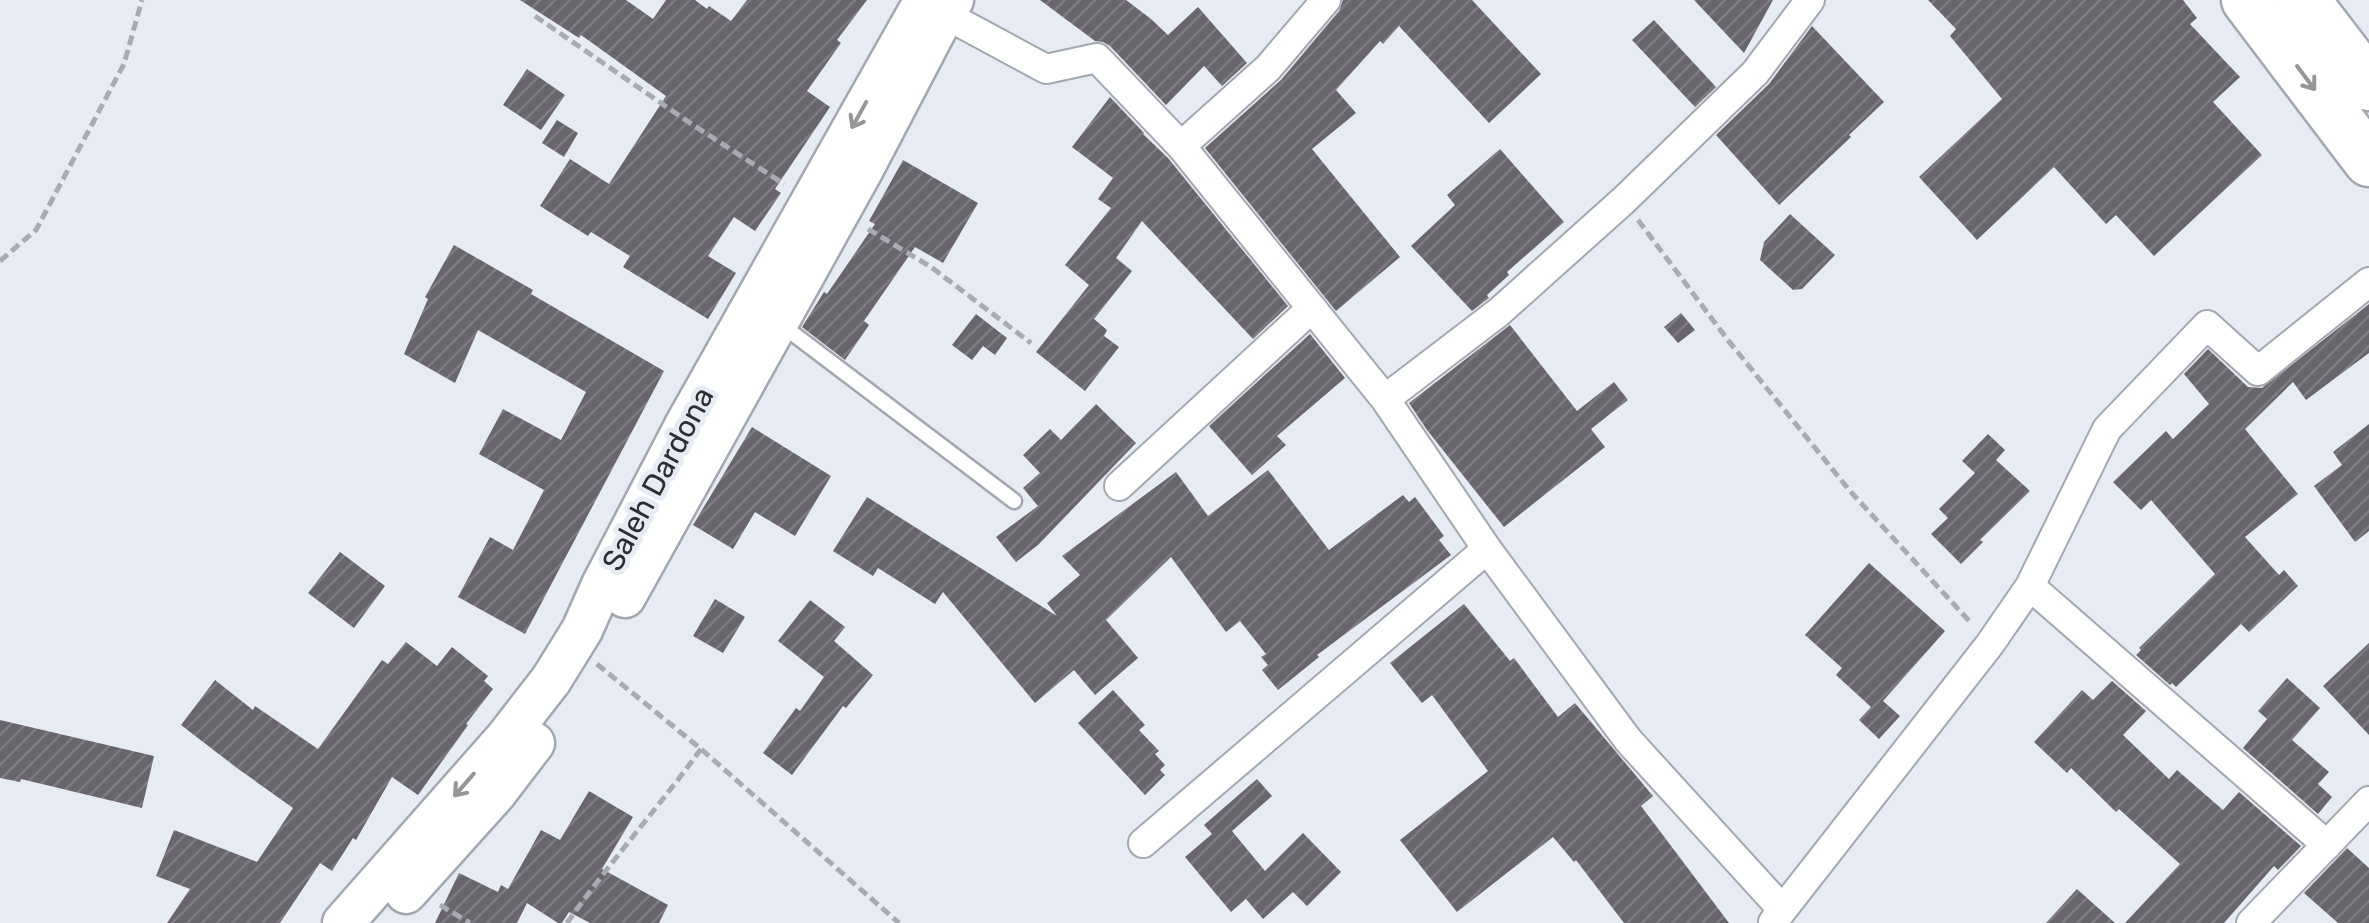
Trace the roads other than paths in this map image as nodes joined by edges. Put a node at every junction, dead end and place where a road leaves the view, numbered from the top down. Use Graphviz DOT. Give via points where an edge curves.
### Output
graph roads {
  1 [pos="1326,0"];
  2 [pos="1810,0"];
  3 [pos="2247,0"];
  4 [pos="2304,0"];
  5 [pos="941,4"];
  6 [pos="2369,85"];
  7 [pos="1181,146"];
  8 [pos="2369,161"];
  9 [pos="826,207"];
  10 [pos="2369,282"];
  11 [pos="1312,308"];
  12 [pos="778,323"];
  13 [pos="1385,398"];
  14 [pos="1119,486"];
  15 [pos="1014,501"];
  16 [pos="1487,549"];
  17 [pos="2030,586"];
  18 [pos="2369,801"];
  19 [pos="1143,843"];
  20 [pos="2327,844"];
  21 [pos="1777,916"];
  22 [pos="344,923"];
  23 [pos="379,923"];
  24 [pos="2251,923"];
  1 -- 7 [label="street" via="1268,68"];
  2 -- 13 [label="street" via="1754,72 1624,200 1498,312"];
  3 -- 8 [label="highway, one-way"];
  4 -- 6 [label="highway"];
  5 -- 7 [label="street" via="1046,69 1097,58"];
  5 -- 9 [label="street, Saleh Dardona"];
  7 -- 11 [label="street"];
  9 -- 12 [label="street, Saleh Dardona"];
  9 -- 22 [label="street, Saleh Dardona, one-way" via="687,422 551,680"];
  10 -- 17 [label="street" via="2258,371 2207,325 2106,429"];
  11 -- 13 [label="street"];
  11 -- 14 [label="street"];
  12 -- 15 [label="lane"];
  12 -- 23 [label="street, Saleh Dardona" via="569,697 495,794"];
  13 -- 16 [label="street"];
  16 -- 19 [label="street"];
  16 -- 21 [label="street" via="1628,740"];
  17 -- 20 [label="street"];
  17 -- 21 [label="street"];
  18 -- 20 [label="street"];
  20 -- 24 [label="street"];
}
